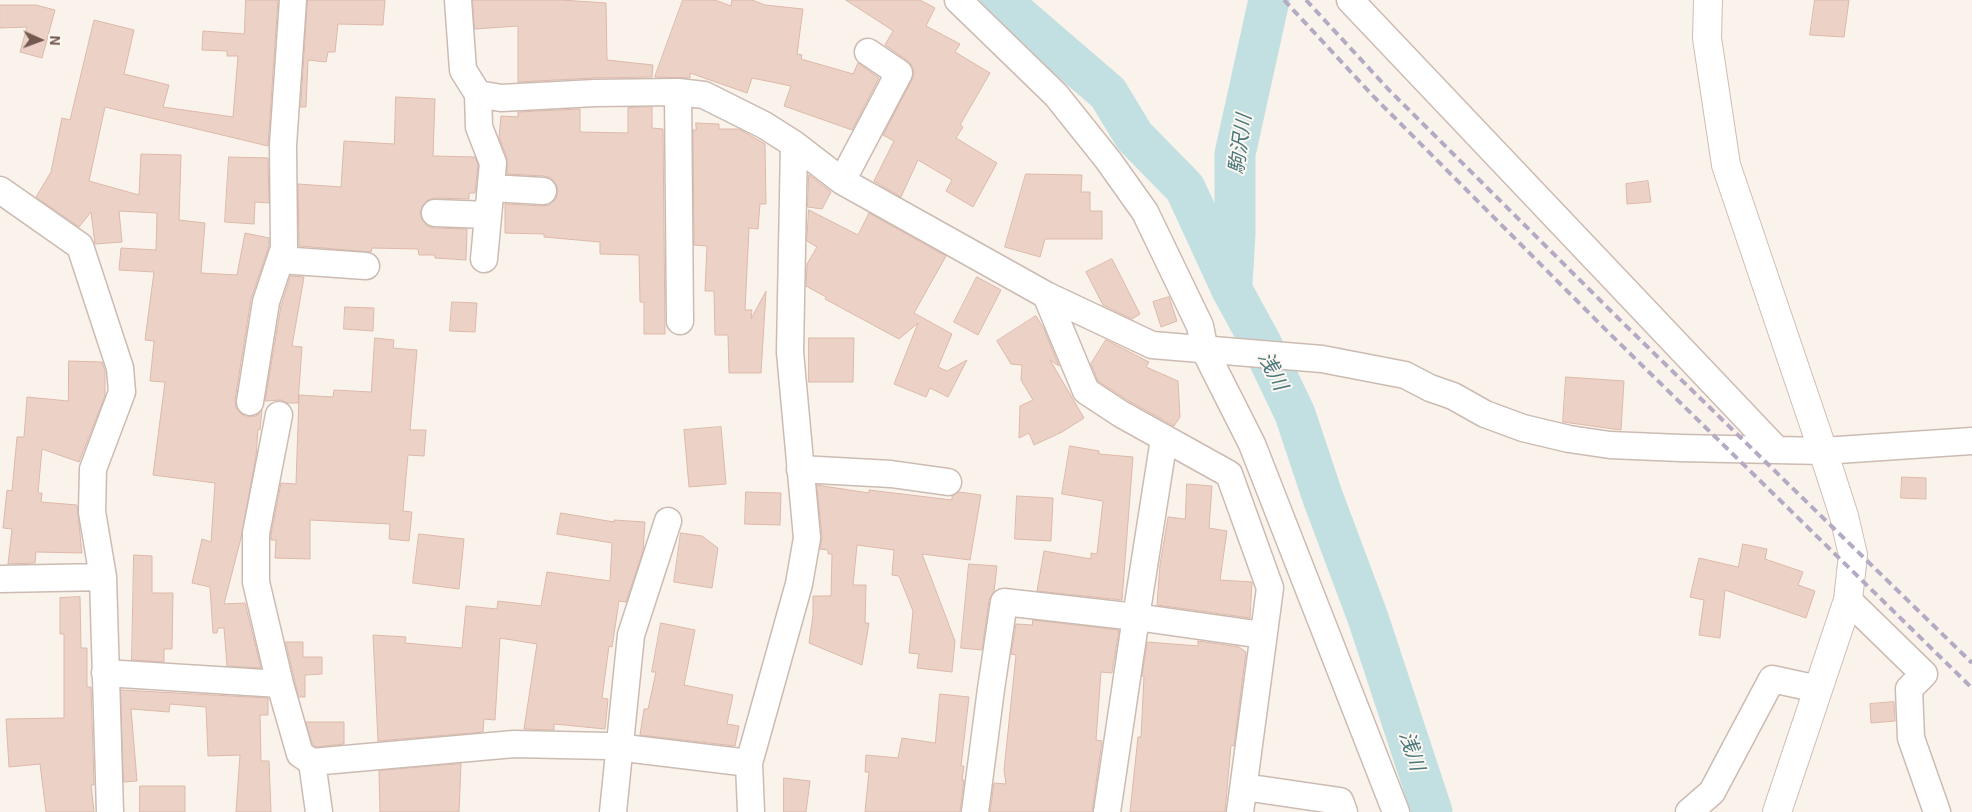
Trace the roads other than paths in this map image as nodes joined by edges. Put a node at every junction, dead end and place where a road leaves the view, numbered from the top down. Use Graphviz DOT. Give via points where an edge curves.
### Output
graph roads {
  1 [pos="293,0"];
  2 [pos="458,0"];
  3 [pos="958,0"];
  4 [pos="1350,0"];
  5 [pos="1708,0"];
  6 [pos="868,52"];
  7 [pos="678,92"];
  8 [pos="478,94"];
  9 [pos="794,144"];
  10 [pos="842,180"];
  11 [pos="491,188"];
  12 [pos="0,190"];
  13 [pos="543,191"];
  14 [pos="435,213"];
  15 [pos="488,215"];
  16 [pos="484,259"];
  17 [pos="280,260"];
  18 [pos="366,266"];
  19 [pos="1046,295"];
  20 [pos="680,321"];
  21 [pos="1205,351"];
  22 [pos="250,402"];
  23 [pos="279,415"];
  24 [pos="1164,439"];
  25 [pos="1972,441"];
  26 [pos="1777,450"];
  27 [pos="1823,451"];
  28 [pos="800,469"];
  29 [pos="948,482"];
  30 [pos="668,521"];
  31 [pos="103,577"];
  32 [pos="0,579"];
  33 [pos="1848,600"];
  34 [pos="1136,617"];
  35 [pos="1263,635"];
  36 [pos="105,673"];
  37 [pos="280,684"];
  38 [pos="1818,689"];
  39 [pos="618,747"];
  40 [pos="312,762"];
  41 [pos="749,763"];
  42 [pos="1244,787"];
  43 [pos="110,812"];
  44 [pos="319,812"];
  45 [pos="613,812"];
  46 [pos="750,812"];
  47 [pos="975,812"];
  48 [pos="1107,812"];
  49 [pos="1240,812"];
  50 [pos="1344,812"];
  51 [pos="1396,812"];
  52 [pos="1688,812"];
  53 [pos="1777,812"];
  54 [pos="1937,812"];
  1 -- 17 [label="street" via="283,145 284,248"];
  2 -- 8 [label="street" via="463,70"];
  3 -- 21 [label="street" via="1056,95 1145,212 1200,326"];
  4 -- 26 [label="street"];
  5 -- 27 [label="street" via="1708,38 1726,165"];
  6 -- 10 [label="street" via="899,73"];
  7 -- 8 [label="street" via="501,98"];
  7 -- 9 [label="street" via="704,95"];
  7 -- 20 [label="street"];
  8 -- 11 [label="street" via="479,127 494,163"];
  9 -- 10 [label="street"];
  9 -- 28 [label="street" via="790,352"];
  10 -- 19 [label="street"];
  11 -- 13 [label="street"];
  11 -- 15 [label="street"];
  12 -- 31 [label="street" via="80,246 120,368 122,392 93,469 92,512"];
  14 -- 15 [label="street"];
  15 -- 16 [label="street"];
  17 -- 18 [label="street"];
  17 -- 22 [label="street" via="266,302"];
  19 -- 21 [label="street" via="1152,346"];
  19 -- 24 [label="street" via="1086,391"];
  21 -- 26 [label="street" via="1322,359 1405,375 1522,428 1569,439 1610,445"];
  21 -- 51 [label="street" via="1252,444"];
  23 -- 37 [label="street" via="256,533 256,582"];
  24 -- 34 [label="street"];
  24 -- 35 [label="street" via="1229,474 1270,588"];
  25 -- 27 [label="street"];
  26 -- 27 [label="street"];
  27 -- 33 [label="street" via="1853,555"];
  28 -- 29 [label="street" via="891,474"];
  28 -- 41 [label="street" via="807,538 799,584"];
  30 -- 39 [label="street" via="631,635"];
  31 -- 32 [label="street"];
  31 -- 36 [label="street"];
  33 -- 38 [label="street"];
  33 -- 54 [label="street" via="1924,674 1909,689 1911,738"];
  34 -- 35 [label="street"];
  34 -- 47 [label="street" via="1004,602"];
  34 -- 48 [label="street"];
  35 -- 42 [label="street"];
  36 -- 37 [label="street"];
  36 -- 43 [label="street"];
  37 -- 40 [label="street" via="300,754"];
  38 -- 52 [label="street" via="1772,679 1712,792"];
  38 -- 53 [label="street"];
  39 -- 40 [label="street" via="514,744"];
  39 -- 41 [label="street"];
  39 -- 45 [label="street"];
  40 -- 44 [label="street"];
  41 -- 46 [label="street"];
  42 -- 49 [label="street"];
  42 -- 50 [label="street" via="1340,801"];
}
